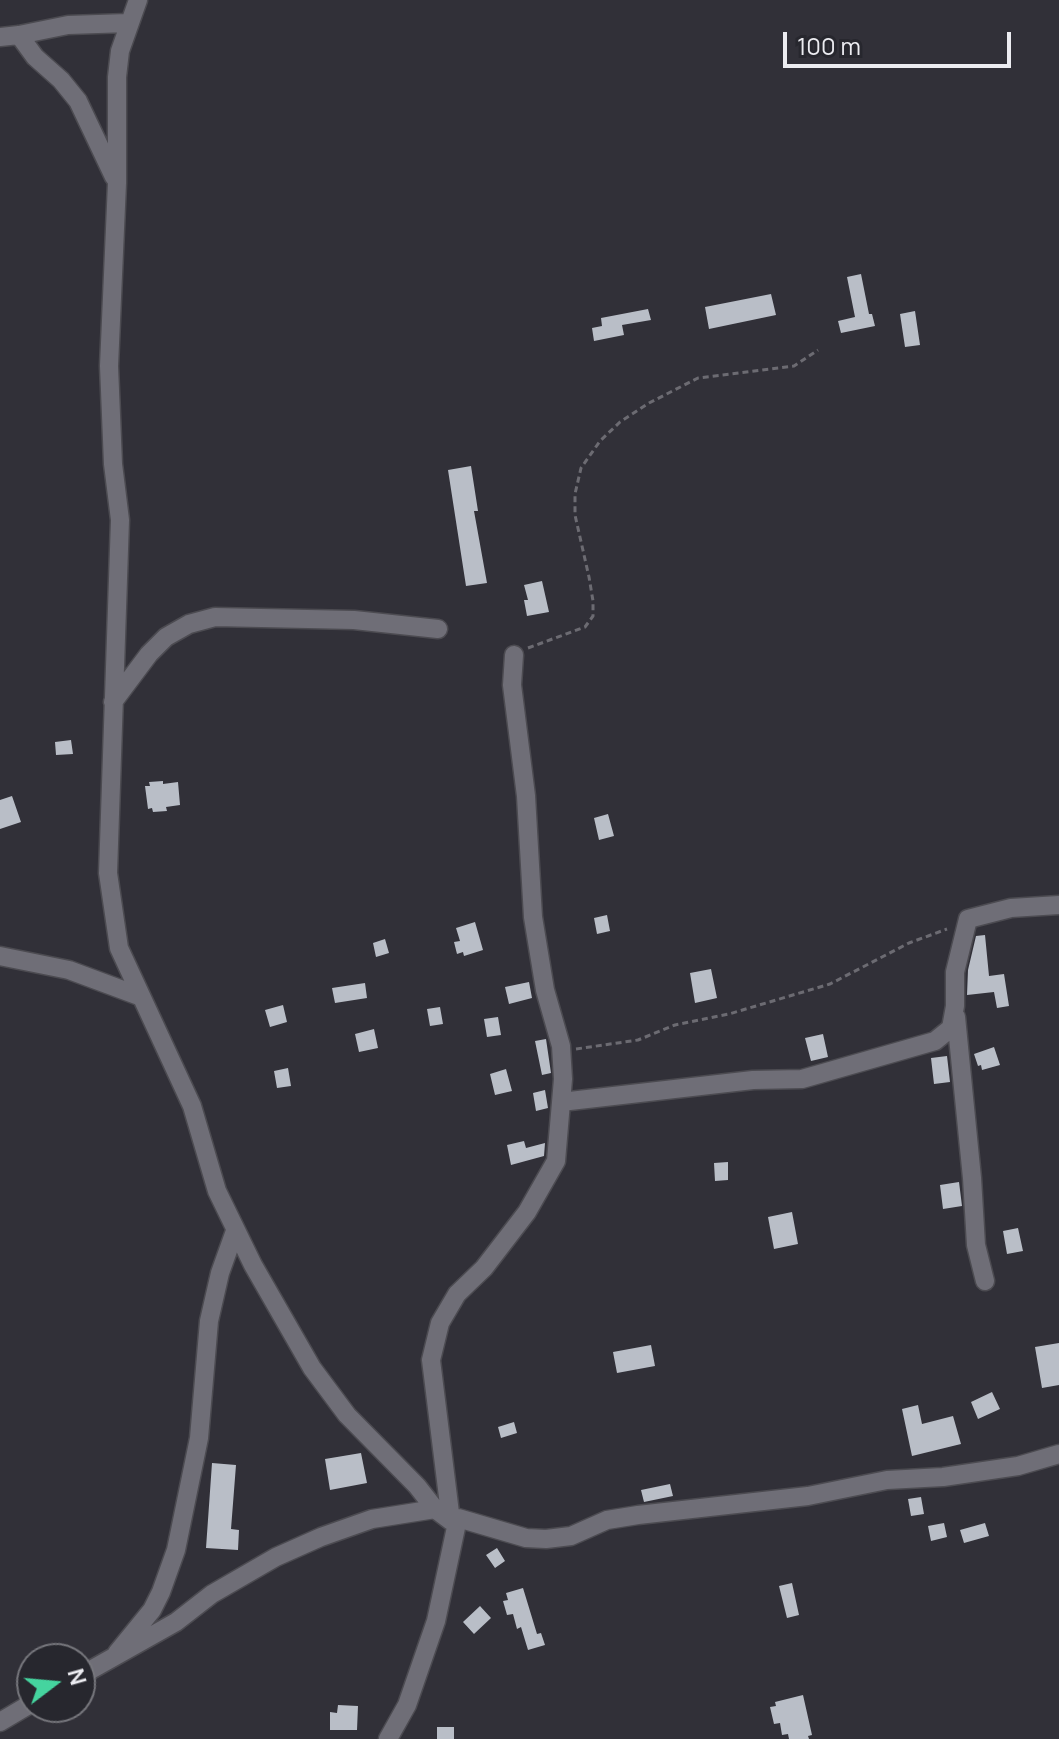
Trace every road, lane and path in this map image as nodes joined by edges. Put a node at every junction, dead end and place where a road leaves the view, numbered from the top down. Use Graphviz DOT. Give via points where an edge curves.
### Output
graph roads {
  1 [pos="138,0"];
  2 [pos="128,23"];
  3 [pos="19,35"];
  4 [pos="0,37"];
  5 [pos="117,183"];
  6 [pos="818,350"];
  7 [pos="438,629"];
  8 [pos="514,655"];
  9 [pos="113,702"];
  10 [pos="1059,905"];
  11 [pos="968,919"];
  12 [pos="0,956"];
  13 [pos="139,996"];
  14 [pos="955,1006"];
  15 [pos="561,1054"];
  16 [pos="561,1102"];
  17 [pos="235,1231"];
  18 [pos="985,1281"];
  19 [pos="1059,1454"];
  20 [pos="435,1509"];
  21 [pos="455,1520"];
  22 [pos="113,1658"];
  23 [pos="96,1667"];
  24 [pos="388,1739"];
  1 -- 2 [label="street"];
  2 -- 3 [label="street" via="68,25"];
  2 -- 5 [label="street" via="117,77"];
  3 -- 4 [label="street"];
  3 -- 5 [label="street" via="78,101"];
  5 -- 9 [label="street" via="109,366 120,520"];
  6 -- 8 [label="path" via="794,366 698,378 649,403 600,441 581,468 575,494 593,616 585,627"];
  7 -- 9 [label="street" via="354,620 215,617 166,637"];
  8 -- 15 [label="street" via="512,685 533,917"];
  9 -- 13 [label="street" via="108,873 119,948"];
  10 -- 11 [label="street" via="1011,908"];
  11 -- 14 [label="street" via="955,972"];
  11 -- 15 [label="path" via="830,984 675,1025 638,1040"];
  12 -- 13 [label="street" via="69,970"];
  13 -- 17 [label="street" via="192,1106 217,1191"];
  14 -- 16 [label="street" via="951,1028 935,1041 802,1079"];
  14 -- 18 [label="street" via="976,1245"];
  15 -- 16 [label="street"];
  16 -- 21 [label="street" via="556,1161 544,1184 440,1323 431,1360"];
  17 -- 20 [label="street" via="312,1368 347,1415"];
  17 -- 22 [label="street" via="209,1321 199,1438 176,1550 152,1610"];
  19 -- 21 [label="street" via="943,1477 887,1480 808,1496 607,1520 571,1536 546,1539"];
  20 -- 21 [label="street"];
  20 -- 22 [label="street" via="372,1519 287,1552"];
  21 -- 24 [label="street" via="432,1634 407,1705"];
  22 -- 23 [label="street"];
}
